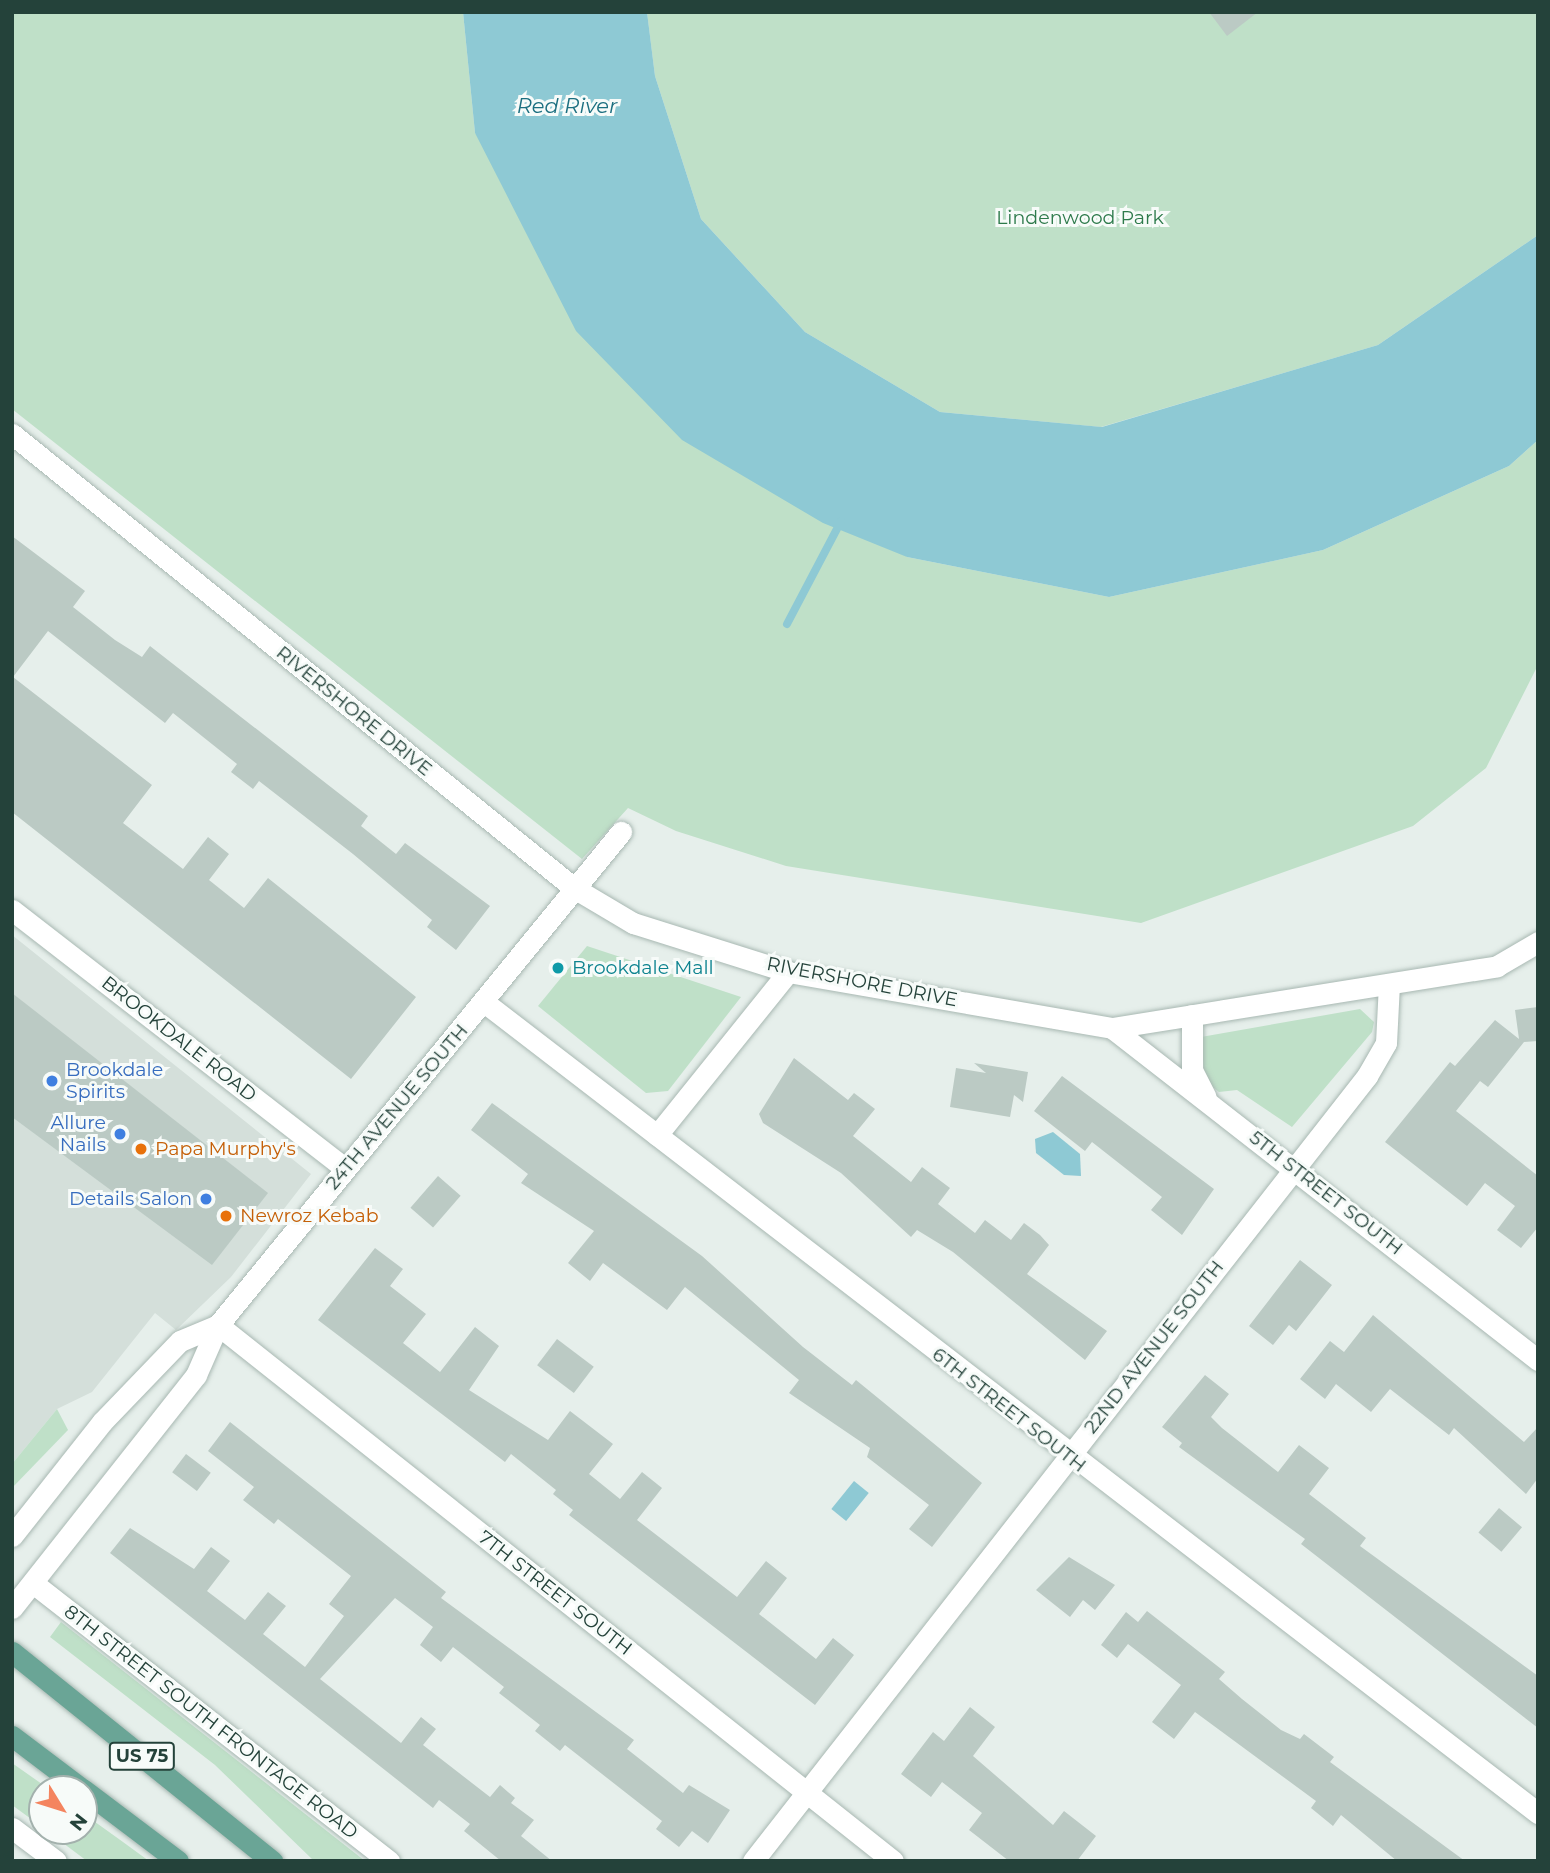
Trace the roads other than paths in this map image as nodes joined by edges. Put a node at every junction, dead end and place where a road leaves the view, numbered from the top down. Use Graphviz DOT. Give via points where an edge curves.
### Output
graph roads {
  1 [pos="12,435"];
  2 [pos="621,832"];
  3 [pos="574,888"];
  4 [pos="12,910"];
  5 [pos="1538,942"];
  6 [pos="788,972"];
  7 [pos="1389,985"];
  8 [pos="484,1002"];
  9 [pos="1192,1016"];
  10 [pos="1112,1028"];
  11 [pos="1207,1100"];
  12 [pos="657,1135"];
  13 [pos="345,1168"];
  14 [pos="1295,1168"];
  15 [pos="218,1325"];
  16 [pos="1538,1360"];
  17 [pos="1069,1457"];
  18 [pos="12,1536"];
  19 [pos="33,1583"];
  20 [pos="12,1608"];
  21 [pos="12,1652"];
  22 [pos="12,1737"];
  23 [pos="63,1775"];
  24 [pos="806,1792"];
  25 [pos="98,1801"];
  26 [pos="1538,1813"];
  27 [pos="12,1828"];
  28 [pos="55,1861"];
  29 [pos="178,1861"];
  30 [pos="272,1861"];
  31 [pos="389,1861"];
  32 [pos="752,1861"];
  33 [pos="893,1861"];
  1 -- 3 [label="street, RIVERSHORE DRIVE"];
  2 -- 3 [label="street, 24TH AVENUE SOUTH"];
  3 -- 6 [label="street, RIVERSHORE DRIVE" via="633,923"];
  3 -- 8 [label="street, 24TH AVENUE SOUTH"];
  4 -- 13 [label="street, BROOKDALE ROAD"];
  5 -- 7 [label="street, RIVERSHORE DRIVE" via="1497,966"];
  6 -- 10 [label="street, RIVERSHORE DRIVE"];
  6 -- 12 [label="street"];
  7 -- 9 [label="street, RIVERSHORE DRIVE"];
  7 -- 14 [label="street, 22ND AVENUE SOUTH" via="1386,1043"];
  8 -- 12 [label="street, 6TH STREET SOUTH"];
  8 -- 13 [label="street, 24TH AVENUE SOUTH"];
  9 -- 10 [label="street, RIVERSHORE DRIVE"];
  9 -- 11 [label="street" via="1192,1070"];
  10 -- 11 [label="street, 5TH STREET SOUTH"];
  11 -- 14 [label="street, 5TH STREET SOUTH"];
  12 -- 17 [label="street, 6TH STREET SOUTH"];
  13 -- 15 [label="street, 24TH AVENUE SOUTH"];
  14 -- 16 [label="street, 5TH STREET SOUTH"];
  14 -- 17 [label="street, 22ND AVENUE SOUTH"];
  15 -- 18 [label="street, 24TH AVENUE SOUTH" via="172,1350 102,1422"];
  15 -- 19 [label="street, 24TH AVENUE SOUTH" via="196,1375"];
  15 -- 24 [label="street, 7TH STREET SOUTH"];
  17 -- 24 [label="street, 22ND AVENUE SOUTH"];
  17 -- 26 [label="street, 6TH STREET SOUTH"];
  19 -- 20 [label="street, 24TH AVENUE SOUTH"];
  19 -- 31 [label="street, 8TH STREET SOUTH FRONTAGE ROAD"];
  21 -- 30 [label="main road, US 75"];
  22 -- 23 [label="main road"];
  24 -- 32 [label="street, 22ND AVENUE SOUTH"];
  24 -- 33 [label="street, 7TH STREET SOUTH"];
  25 -- 29 [label="main road"];
  27 -- 28 [label="street"];
}
